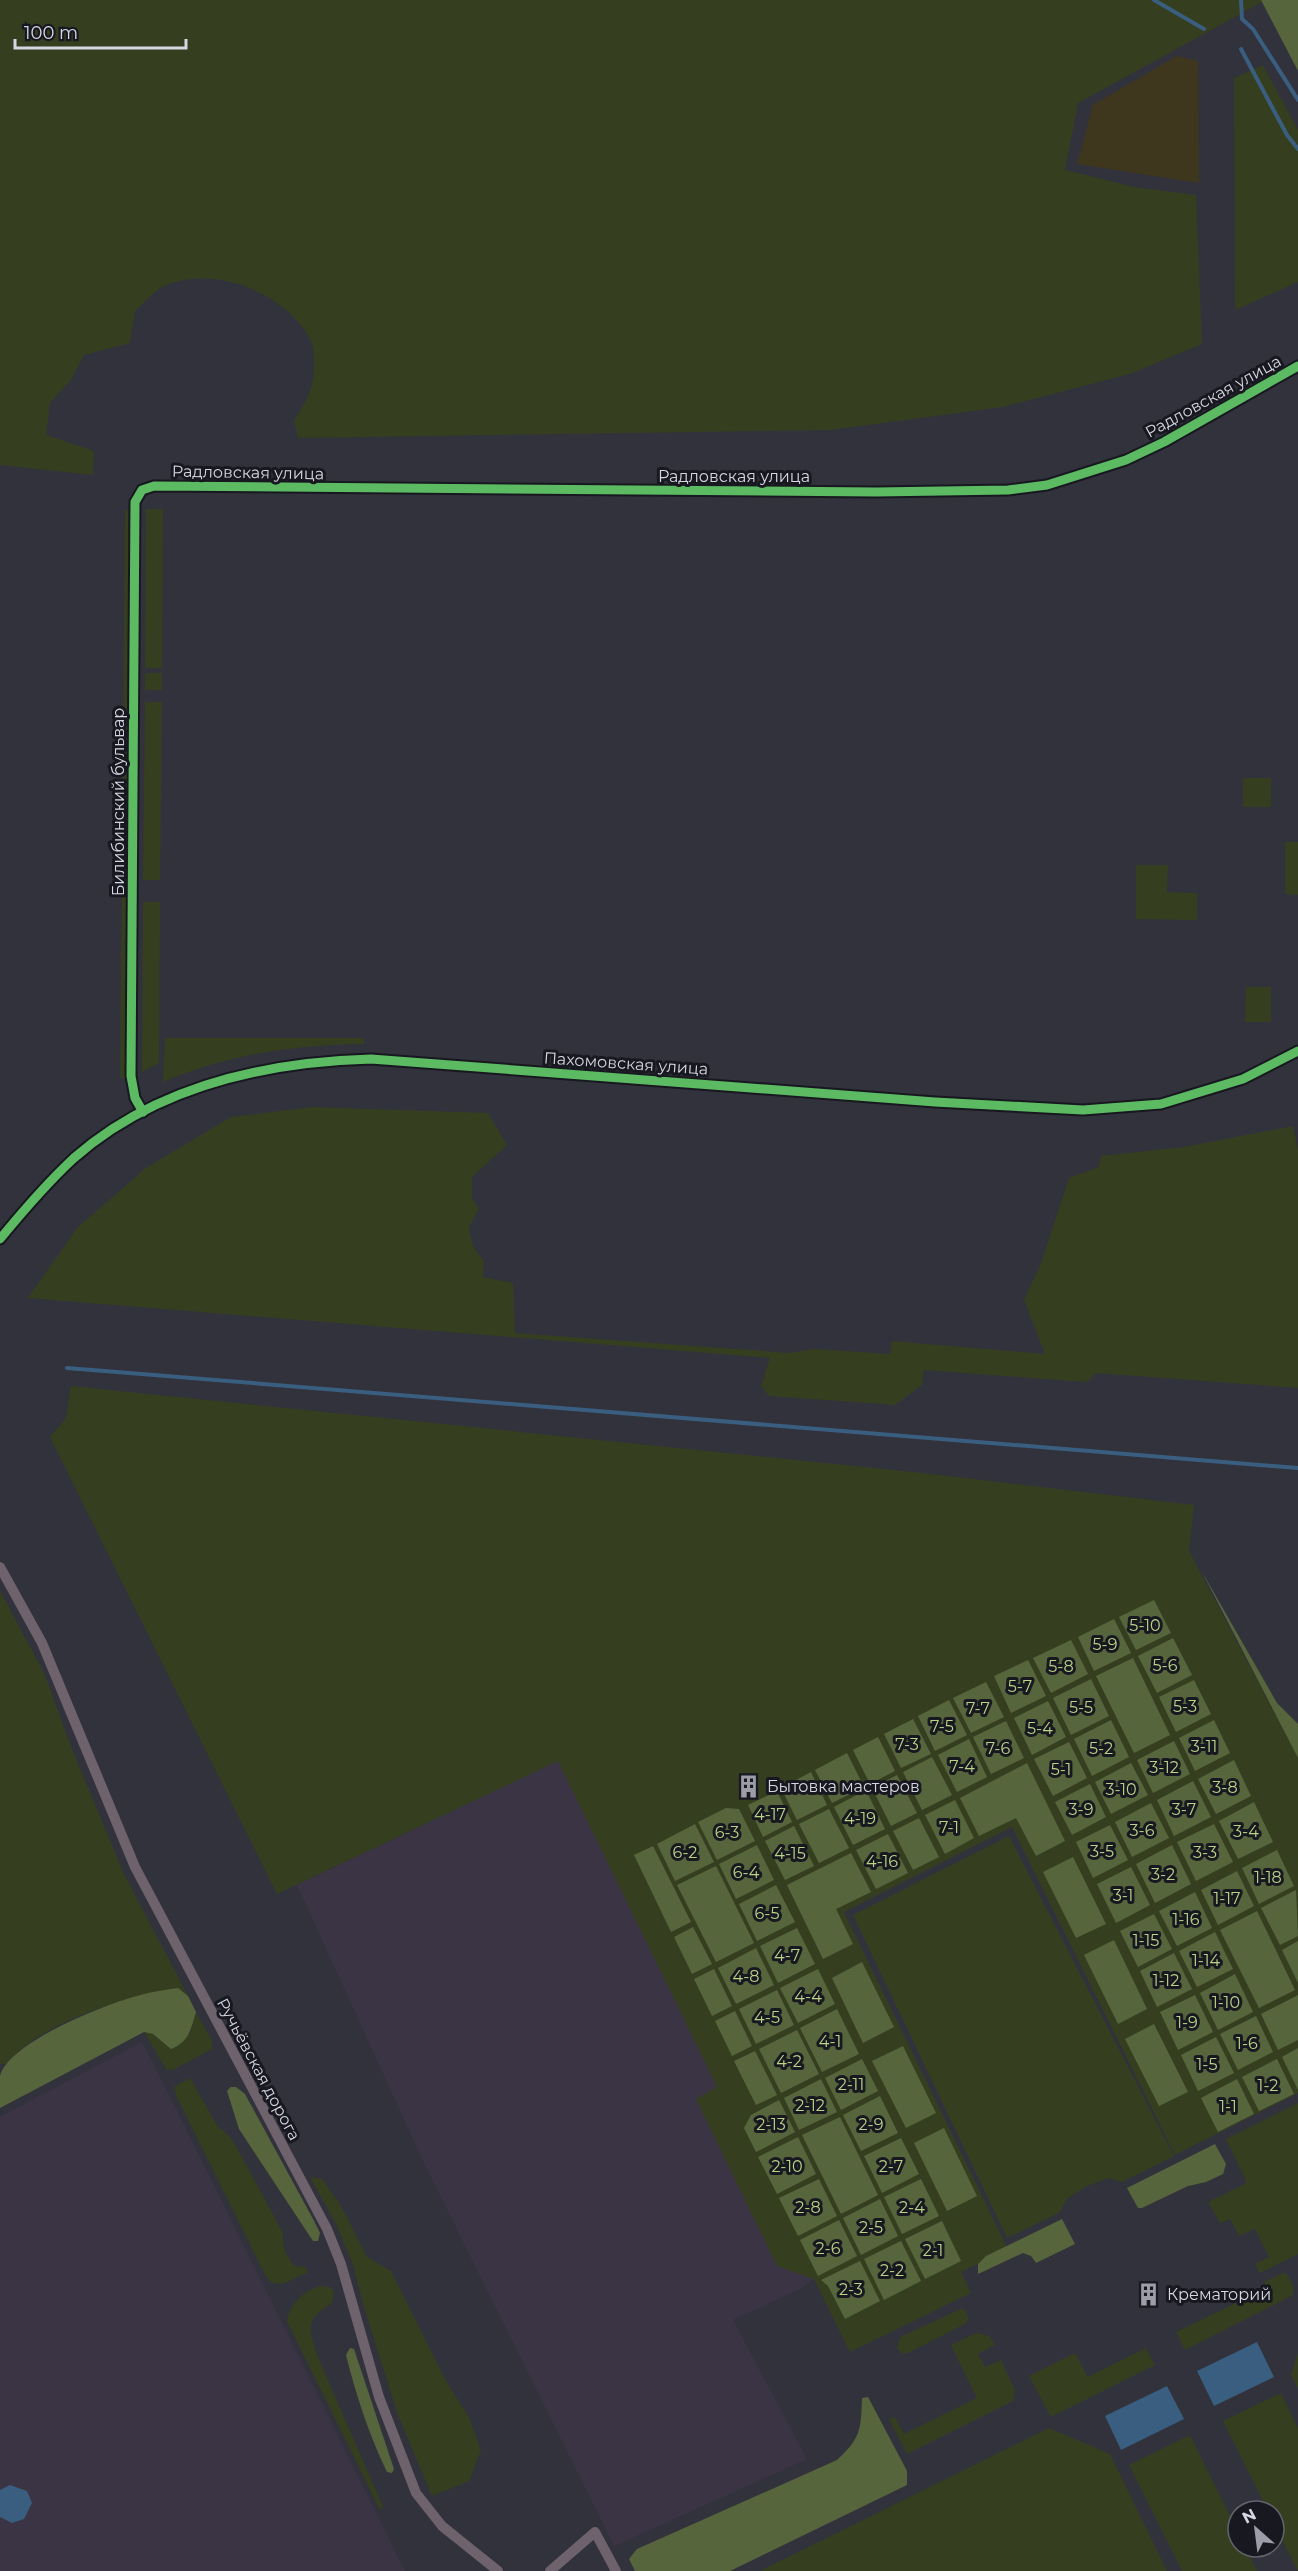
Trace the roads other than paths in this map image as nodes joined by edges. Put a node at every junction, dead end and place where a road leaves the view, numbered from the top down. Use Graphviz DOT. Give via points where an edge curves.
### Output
graph roads {
  1 [pos="1298,366"];
  2 [pos="142,490"];
  3 [pos="1298,1051"];
  4 [pos="142,1112"];
  5 [pos="0,1239"];
  6 [pos="0,1567"];
  7 [pos="498,2571"];
  8 [pos="550,2571"];
  9 [pos="616,2571"];
  1 -- 2 [label="street, Радловская улица" via="1126,460 1047,485 1008,490 154,486"];
  2 -- 4 [label="street, Билибинский бульвар" via="135,502 131,1076"];
  3 -- 4 [label="street, Пахомовская улица" via="1243,1079 1199,1094 1123,1108 1083,1110 935,1102 372,1059 327,1060 243,1073"];
  4 -- 5 [label="street, Пахомовская улица" via="75,1158"];
  6 -- 7 [label="street, Ручьёвская дорога" via="42,1643 135,1867 327,2229 341,2264 379,2397 417,2493 442,2526"];
  8 -- 9 [label="street" via="595,2532"];
}
